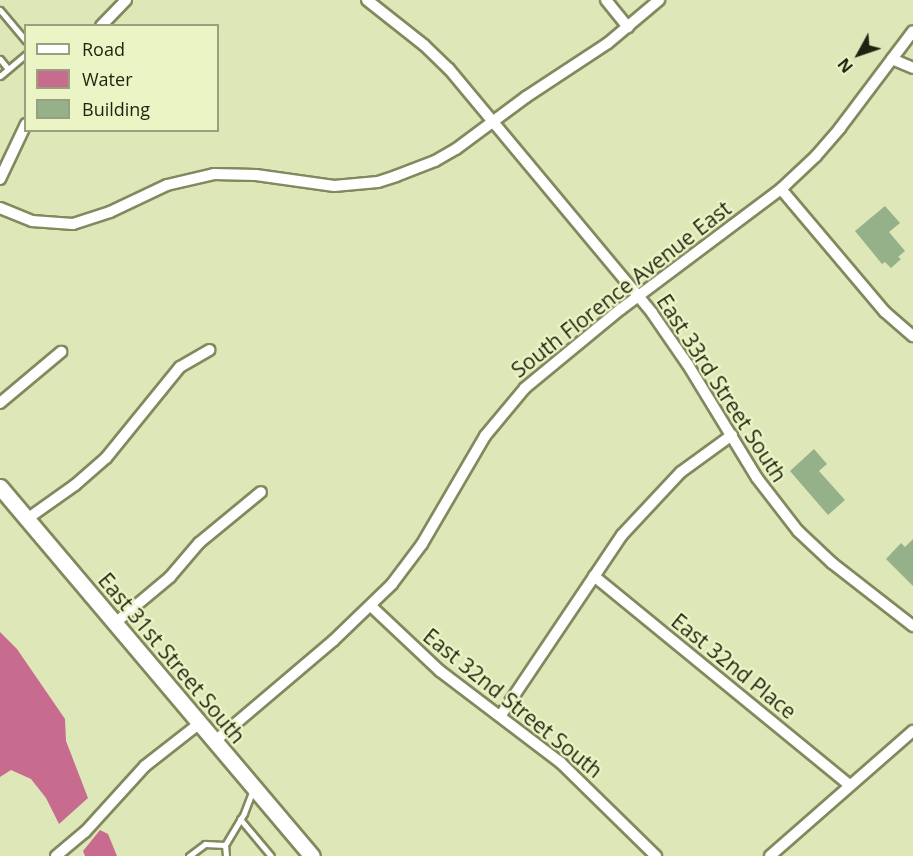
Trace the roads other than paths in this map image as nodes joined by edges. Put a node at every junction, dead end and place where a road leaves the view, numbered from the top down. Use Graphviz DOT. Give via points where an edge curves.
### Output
graph roads {
  1 [pos="126,0"];
  2 [pos="367,0"];
  3 [pos="606,0"];
  4 [pos="659,0"];
  5 [pos="0,10"];
  6 [pos="103,24"];
  7 [pos="628,27"];
  8 [pos="913,31"];
  9 [pos="24,39"];
  10 [pos="24,56"];
  11 [pos="0,59"];
  12 [pos="892,59"];
  13 [pos="913,68"];
  14 [pos="8,69"];
  15 [pos="0,76"];
  16 [pos="492,122"];
  17 [pos="24,128"];
  18 [pos="0,179"];
  19 [pos="781,189"];
  20 [pos="0,208"];
  21 [pos="638,296"];
  22 [pos="913,336"];
  23 [pos="209,350"];
  24 [pos="61,352"];
  25 [pos="0,403"];
  26 [pos="732,435"];
  27 [pos="261,492"];
  28 [pos="3,496"];
  29 [pos="27,519"];
  30 [pos="594,576"];
  31 [pos="371,606"];
  32 [pos="115,623"];
  33 [pos="913,626"];
  34 [pos="501,715"];
  35 [pos="200,723"];
  36 [pos="913,731"];
  37 [pos="215,741"];
  38 [pos="849,785"];
  39 [pos="254,787"];
  40 [pos="240,819"];
  41 [pos="225,845"];
  42 [pos="56,856"];
  43 [pos="189,856"];
  44 [pos="226,856"];
  45 [pos="271,856"];
  46 [pos="312,856"];
  47 [pos="656,856"];
  48 [pos="770,856"];
  1 -- 6 [label="street"];
  2 -- 16 [label="street, East 33rd Street South" via="424,45"];
  3 -- 7 [label="street"];
  4 -- 7 [label="street"];
  5 -- 9 [label="lane"];
  7 -- 16 [label="street"];
  8 -- 12 [label="street, South Florence Avenue East"];
  10 -- 14 [label="lane"];
  11 -- 14 [label="lane"];
  12 -- 13 [label="street"];
  12 -- 19 [label="street, South Florence Avenue East" via="840,128"];
  14 -- 15 [label="lane"];
  16 -- 20 [label="street" via="435,161 378,182 334,186 256,175 214,174 167,185 110,212 73,224 32,221"];
  16 -- 21 [label="street, East 33rd Street South"];
  17 -- 18 [label="street"];
  19 -- 21 [label="street, South Florence Avenue East"];
  19 -- 22 [label="street" via="885,312"];
  21 -- 26 [label="street, East 33rd Street South" via="688,364"];
  21 -- 31 [label="street, South Florence Avenue East" via="545,370 503,411 422,544"];
  23 -- 29 [label="street" via="180,367 106,458"];
  24 -- 25 [label="street"];
  26 -- 30 [label="street" via="681,472 651,502"];
  26 -- 33 [label="street, East 33rd Street South" via="757,478 798,531 832,563"];
  27 -- 32 [label="street"];
  28 -- 29 [label="main road, East 31st Street South"];
  29 -- 32 [label="main road, East 31st Street South"];
  30 -- 34 [label="street"];
  30 -- 38 [label="street, East 32nd Place"];
  31 -- 34 [label="street, East 32nd Street South" via="441,671"];
  31 -- 37 [label="street, South Florence Avenue East"];
  32 -- 35 [label="main road, East 31st Street South"];
  34 -- 47 [label="street, East 32nd Street South" via="568,770"];
  35 -- 37 [label="main road, East 31st Street South"];
  35 -- 42 [label="street" via="145,766 85,832"];
  36 -- 38 [label="street"];
  37 -- 39 [label="main road, East 31st Street South"];
  38 -- 48 [label="street"];
  39 -- 40 [label="lane"];
  39 -- 46 [label="main road, East 31st Street South"];
  40 -- 41 [label="lane"];
  40 -- 45 [label="lane"];
  41 -- 43 [label="lane" via="205,844"];
  41 -- 44 [label="lane"];
}
